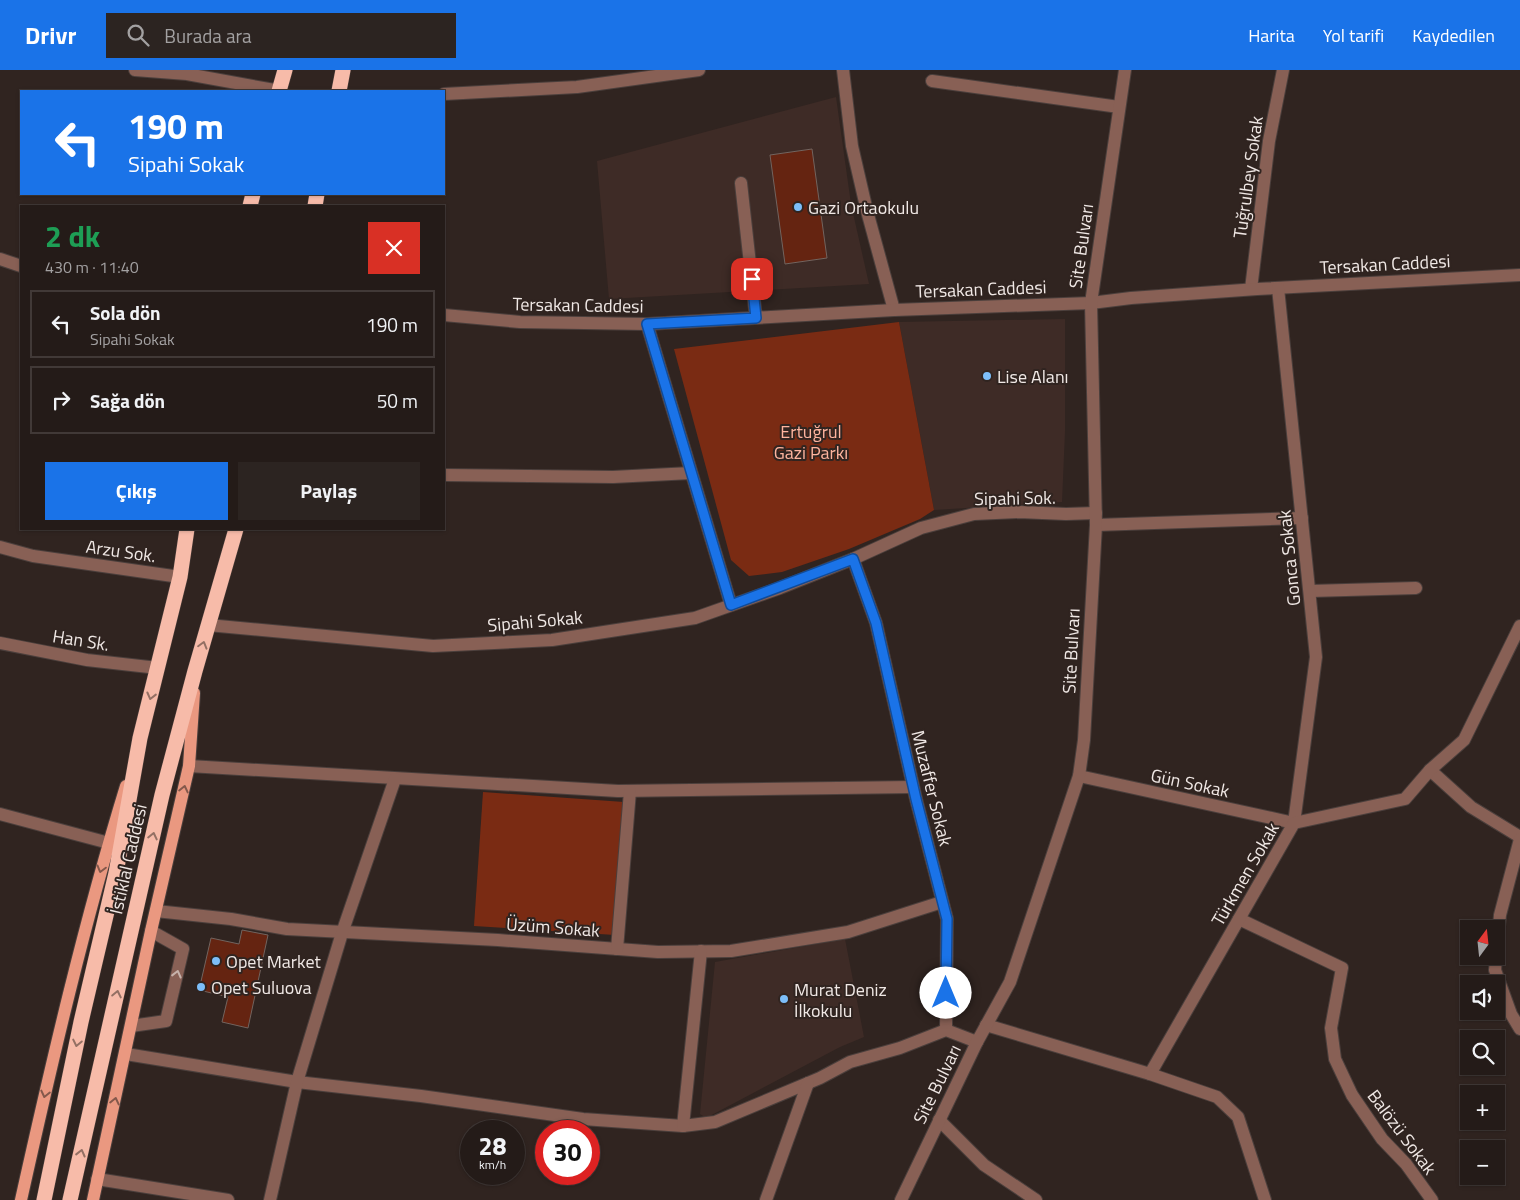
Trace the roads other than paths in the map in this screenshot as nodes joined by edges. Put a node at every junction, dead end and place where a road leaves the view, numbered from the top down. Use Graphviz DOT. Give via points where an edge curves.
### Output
graph roads {
  1 [pos="135,70"];
  2 [pos="285,70"];
  3 [pos="343,70"];
  4 [pos="699,70"];
  5 [pos="844,70"];
  6 [pos="1125,70"];
  7 [pos="1283,70"];
  8 [pos="932,81"];
  9 [pos="274,90"];
  10 [pos="280,90"];
  11 [pos="339,90"];
  12 [pos="445,94"];
  13 [pos="1119,107"];
  14 [pos="741,183"];
  15 [pos="0,259"];
  16 [pos="20,266"];
  17 [pos="1520,275"];
  18 [pos="1278,288"];
  19 [pos="1250,289"];
  20 [pos="1091,303"];
  21 [pos="894,310"];
  22 [pos="445,315"];
  23 [pos="756,318"];
  24 [pos="647,324"];
  25 [pos="691,473"];
  26 [pos="445,475"];
  27 [pos="1302,518"];
  28 [pos="1096,519"];
  29 [pos="187,530"];
  30 [pos="236,530"];
  31 [pos="0,547"];
  32 [pos="853,559"];
  33 [pos="180,577"];
  34 [pos="1416,588"];
  35 [pos="1310,591"];
  36 [pos="731,605"];
  37 [pos="208,624"];
  38 [pos="1520,626"];
  39 [pos="0,643"];
  40 [pos="158,668"];
  41 [pos="195,671"];
  42 [pos="140,738"];
  43 [pos="189,766"];
  44 [pos="1430,770"];
  45 [pos="1079,776"];
  46 [pos="395,779"];
  47 [pos="913,787"];
  48 [pos="630,791"];
  49 [pos="0,814"];
  50 [pos="1294,824"];
  51 [pos="1520,838"];
  52 [pos="109,843"];
  53 [pos="942,902"];
  54 [pos="156,911"];
  55 [pos="1239,919"];
  56 [pos="151,931"];
  57 [pos="342,933"];
  58 [pos="617,949"];
  59 [pos="702,951"];
  60 [pos="131,1026"];
  61 [pos="986,1026"];
  62 [pos="1520,1029"];
  63 [pos="946,1030"];
  64 [pos="977,1042"];
  65 [pos="126,1054"];
  66 [pos="1150,1074"];
  67 [pos="297,1082"];
  68 [pos="808,1083"];
  69 [pos="939,1120"];
  70 [pos="683,1126"];
  71 [pos="97,1180"];
  72 [pos="21,1200"];
  73 [pos="44,1200"];
  74 [pos="70,1200"];
  75 [pos="93,1200"];
  76 [pos="228,1200"];
  77 [pos="270,1200"];
  78 [pos="766,1200"];
  79 [pos="901,1200"];
  80 [pos="1036,1200"];
  81 [pos="1264,1200"];
  82 [pos="1432,1200"];
  1 -- 9 [label="street" via="186,74"];
  2 -- 10 [label="highway"];
  3 -- 11 [label="highway"];
  4 -- 12 [label="street" via="577,87"];
  5 -- 21 [label="street" via="852,146"];
  6 -- 13 [label="street, Site Bulvarı"];
  7 -- 19 [label="street, Tuğrulbey Sokak" via="1269,141"];
  8 -- 13 [label="street"];
  13 -- 20 [label="street, Site Bulvarı"];
  14 -- 23 [label="street"];
  15 -- 16 [label="street"];
  17 -- 18 [label="street, Tersakan Caddesi"];
  18 -- 19 [label="street, Tersakan Caddesi"];
  18 -- 27 [label="street, Gonca Sokak"];
  19 -- 20 [label="street, Tersakan Caddesi"];
  20 -- 21 [label="street, Tersakan Caddesi"];
  20 -- 28 [label="street, Site Bulvarı"];
  21 -- 23 [label="street, Tersakan Caddesi"];
  22 -- 24 [label="street, Tersakan Caddesi" via="520,322"];
  23 -- 24 [label="street, Tersakan Caddesi"];
  24 -- 25 [label="street"];
  25 -- 26 [label="street" via="613,477"];
  25 -- 36 [label="street"];
  27 -- 28 [label="street, Sipahi Sok."];
  27 -- 35 [label="street, Gonca Sokak"];
  28 -- 32 [label="street, Sipahi Sok." via="1019,512 974,514 921,528"];
  28 -- 45 [label="street, Site Bulvarı" via="1084,740"];
  29 -- 33 [label="highway, İstiklal Caddesi"];
  30 -- 37 [label="highway, İstiklal Caddesi"];
  31 -- 33 [label="street, Arzu Sok." via="33,556"];
  32 -- 36 [label="street, Sipahi Sokak"];
  32 -- 47 [label="street, Muzaffer Sokak" via="876,623"];
  33 -- 40 [label="highway, İstiklal Caddesi"];
  34 -- 35 [label="street"];
  35 -- 50 [label="street, Gonca Sokak" via="1316,658"];
  36 -- 37 [label="street, Sipahi Sokak" via="695,618 552,640 432,646"];
  41 -- 37 [label="highway, İstiklal Caddesi, one-way"];
  38 -- 44 [label="street, Türkmen Sokak" via="1464,740"];
  39 -- 40 [label="street, Han Sk." via="87,660"];
  40 -- 42 [label="highway, İstiklal Caddesi, one-way"];
  41 -- 43 [label="main road"];
  74 -- 41 [label="highway, İstiklal Caddesi, one-way" via="162,795"];
  42 -- 52 [label="main road"];
  42 -- 73 [label="highway, İstiklal Caddesi, one-way" via="116,873"];
  43 -- 46 [label="street"];
  54 -- 43 [label="main road, one-way"];
  44 -- 50 [label="street, Türkmen Sokak" via="1405,798"];
  44 -- 51 [label="street" via="1471,807"];
  45 -- 50 [label="street, Gün Sokak"];
  45 -- 61 [label="street, Site Bulvarı" via="1010,982"];
  46 -- 48 [label="street"];
  46 -- 57 [label="street"];
  47 -- 48 [label="street"];
  47 -- 53 [label="street, Muzaffer Sokak"];
  48 -- 58 [label="street"];
  49 -- 52 [label="street"];
  50 -- 55 [label="street, Türkmen Sokak"];
  51 -- 62 [label="street" via="1500,915 1495,970"];
  52 -- 72 [label="main road, one-way" via="65,1005"];
  53 -- 59 [label="street, Üzüm Sokak" via="848,932 731,951"];
  53 -- 63 [label="street, Muzaffer Sokak" via="947,919"];
  54 -- 56 [label="main road"];
  54 -- 57 [label="street, Üzüm Sokak"];
  55 -- 66 [label="street, Türkmen Sokak"];
  55 -- 82 [label="street, Balözü Sokak" via="1342,968 1331,1028 1335,1059 1352,1095"];
  56 -- 60 [label="main road"];
  60 -- 56 [label="street, one-way" via="166,1021 183,949"];
  57 -- 58 [label="street, Üzüm Sokak"];
  57 -- 67 [label="street"];
  58 -- 59 [label="street, Üzüm Sokak"];
  59 -- 70 [label="street"];
  60 -- 65 [label="main road"];
  61 -- 64 [label="street, Site Bulvarı"];
  61 -- 66 [label="street"];
  63 -- 64 [label="street"];
  63 -- 68 [label="street" via="900,1048 850,1062"];
  64 -- 69 [label="street, Site Bulvarı"];
  65 -- 67 [label="street"];
  71 -- 65 [label="main road, one-way"];
  66 -- 81 [label="street" via="1216,1097 1238,1116"];
  67 -- 70 [label="street" via="584,1119"];
  67 -- 77 [label="street"];
  68 -- 70 [label="street" via="715,1122"];
  68 -- 78 [label="street"];
  69 -- 79 [label="street, Site Bulvarı"];
  69 -- 80 [label="street" via="984,1165"];
  71 -- 75 [label="main road"];
  71 -- 76 [label="street"];
}
